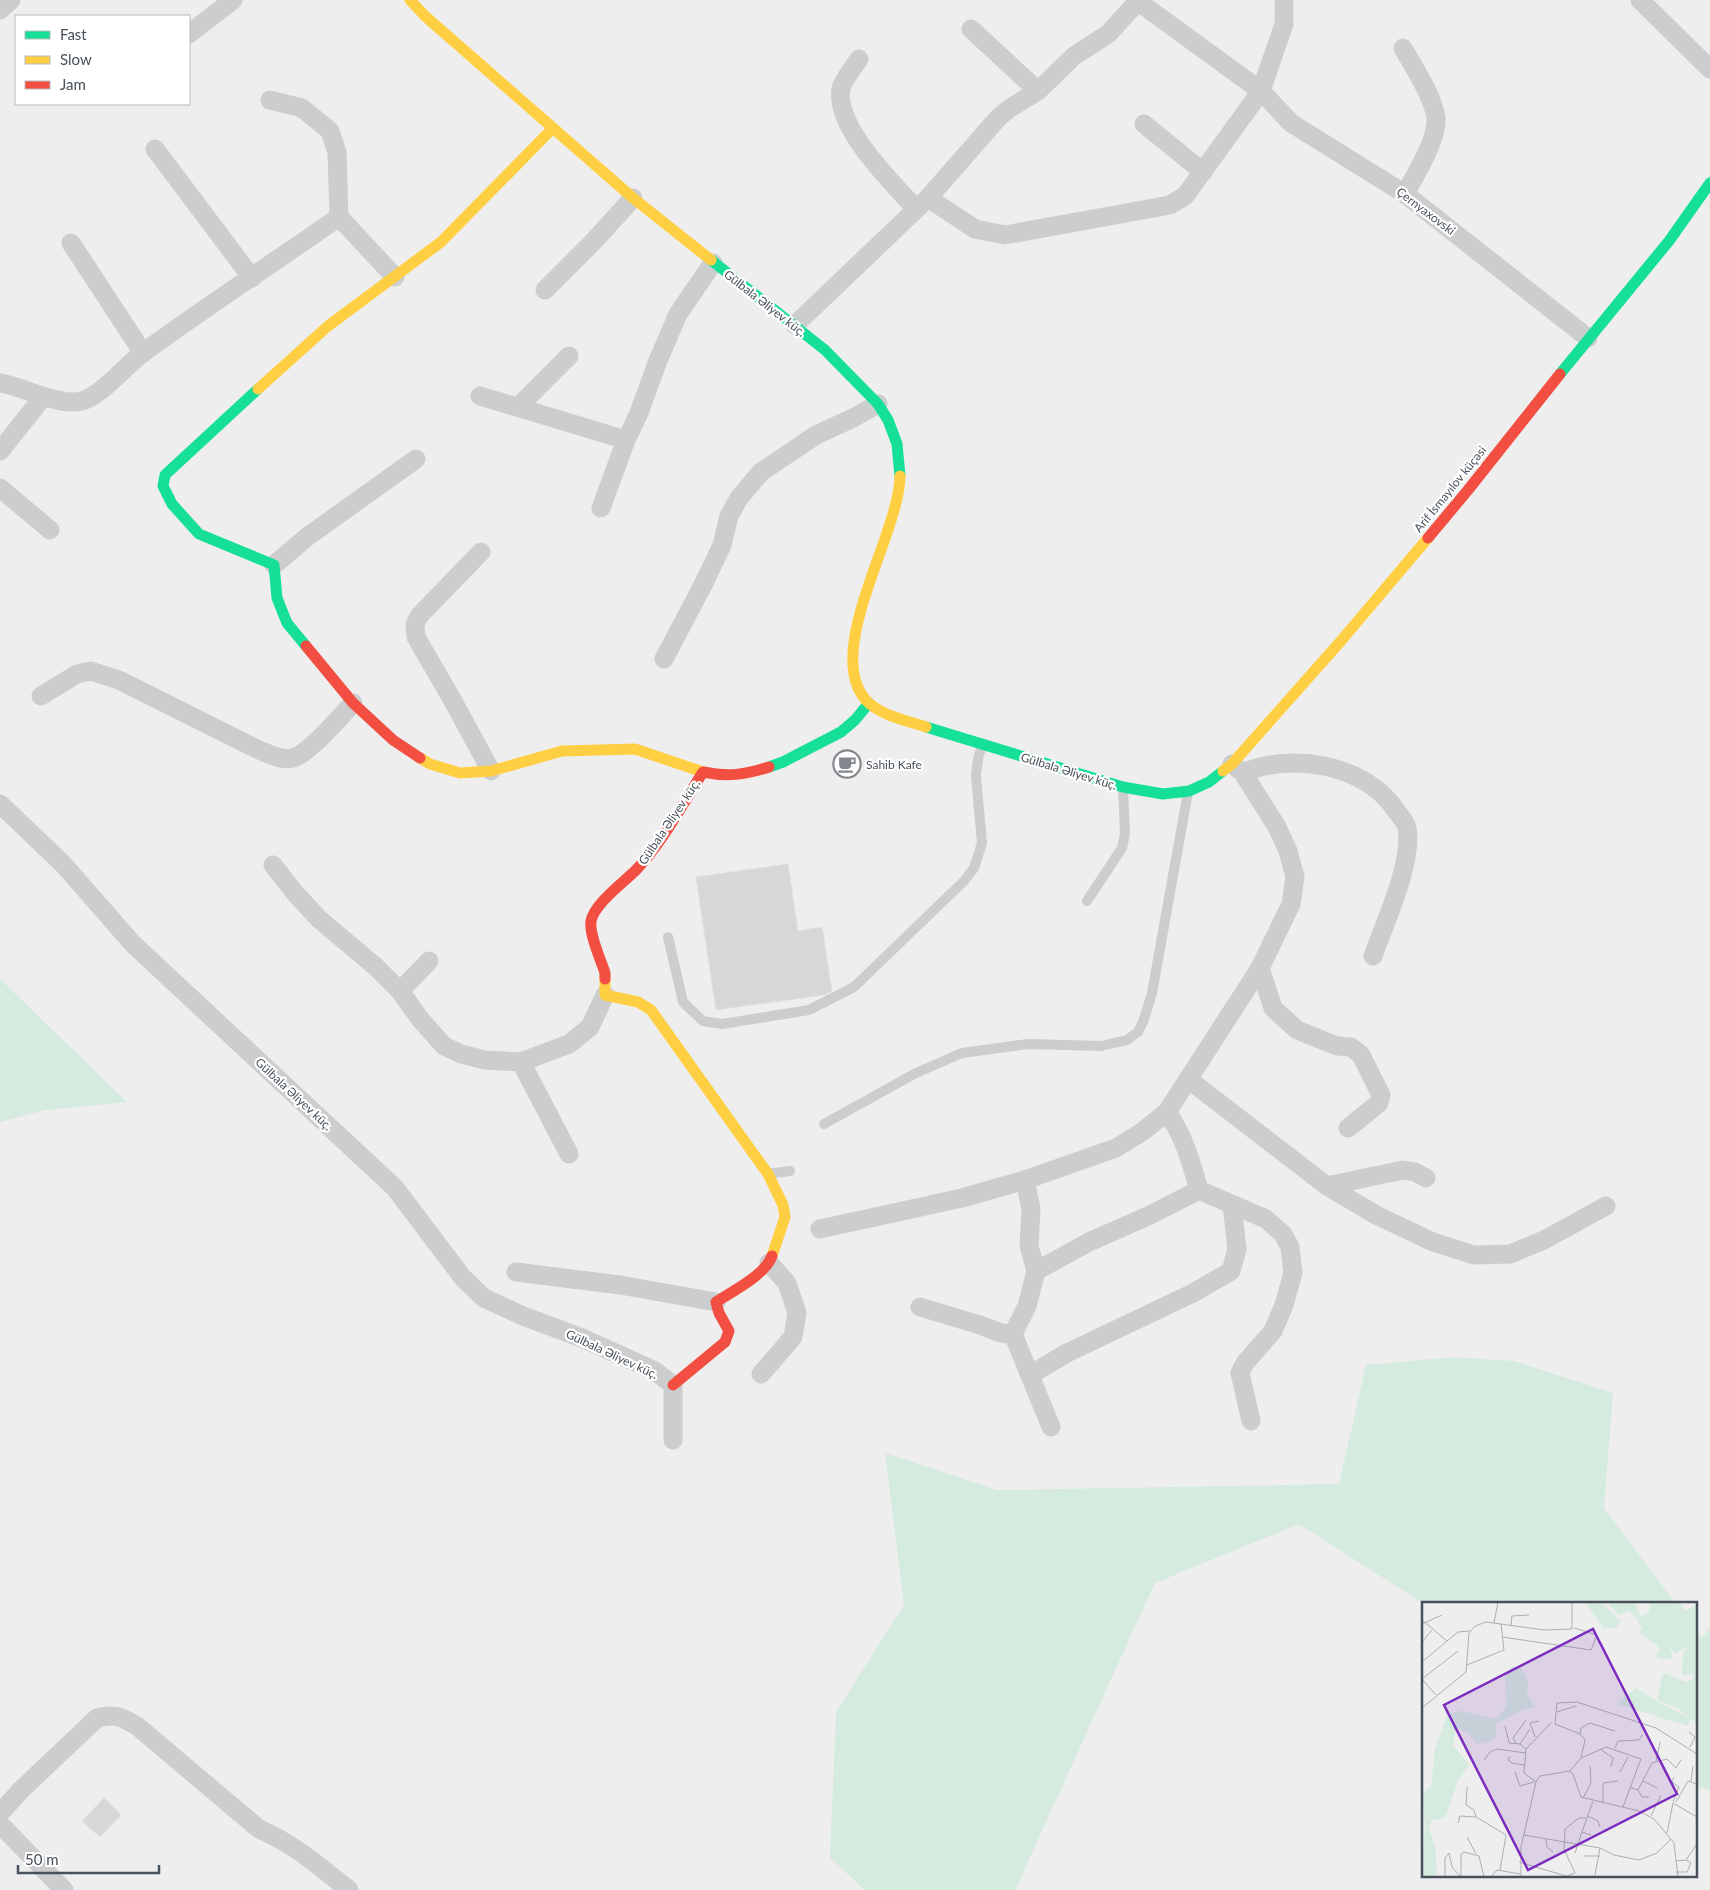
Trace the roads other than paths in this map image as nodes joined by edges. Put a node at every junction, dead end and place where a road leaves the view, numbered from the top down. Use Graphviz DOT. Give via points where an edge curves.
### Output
graph roads {
  1 [pos="11,0"];
  2 [pos="233,0"];
  3 [pos="410,0"];
  4 [pos="1138,0"];
  5 [pos="1284,0"];
  6 [pos="1640,0"];
  7 [pos="0,10"];
  8 [pos="971,29"];
  9 [pos="190,33"];
  10 [pos="1403,48"];
  11 [pos="859,59"];
  12 [pos="1710,70"];
  13 [pos="1038,91"];
  14 [pos="1261,91"];
  15 [pos="270,100"];
  16 [pos="1144,124"];
  17 [pos="552,129"];
  18 [pos="155,149"];
  19 [pos="1203,172"];
  20 [pos="1710,182"];
  21 [pos="1405,194"];
  22 [pos="632,198"];
  23 [pos="922,204"];
  24 [pos="339,217"];
  25 [pos="71,243"];
  26 [pos="713,263"];
  27 [pos="395,277"];
  28 [pos="252,278"];
  29 [pos="545,290"];
  30 [pos="795,325"];
  31 [pos="1588,338"];
  32 [pos="143,353"];
  33 [pos="569,356"];
  34 [pos="1,378"];
  35 [pos="480,396"];
  36 [pos="43,397"];
  37 [pos="878,404"];
  38 [pos="518,407"];
  39 [pos="626,440"];
  40 [pos="0,451"];
  41 [pos="416,459"];
  42 [pos="0,488"];
  43 [pos="601,508"];
  44 [pos="50,530"];
  45 [pos="481,552"];
  46 [pos="274,565"];
  47 [pos="664,659"];
  48 [pos="41,696"];
  49 [pos="353,703"];
  50 [pos="869,703"];
  51 [pos="983,744"];
  52 [pos="1238,769"];
  53 [pos="491,770"];
  54 [pos="703,772"];
  55 [pos="1123,787"];
  56 [pos="1189,791"];
  57 [pos="0,804"];
  58 [pos="273,865"];
  59 [pos="1087,900"];
  60 [pos="668,937"];
  61 [pos="1373,956"];
  62 [pos="429,961"];
  63 [pos="1260,968"];
  64 [pos="400,991"];
  65 [pos="606,995"];
  66 [pos="521,1062"];
  67 [pos="1188,1079"];
  68 [pos="1166,1112"];
  69 [pos="824,1124"];
  70 [pos="1348,1128"];
  71 [pos="569,1154"];
  72 [pos="790,1171"];
  73 [pos="768,1174"];
  74 [pos="1426,1178"];
  75 [pos="1025,1180"];
  76 [pos="1327,1186"];
  77 [pos="1200,1190"];
  78 [pos="1232,1205"];
  79 [pos="1606,1206"];
  80 [pos="820,1228"];
  81 [pos="769,1263"];
  82 [pos="1036,1271"];
  83 [pos="516,1272"];
  84 [pos="716,1302"];
  85 [pos="920,1307"];
  86 [pos="1013,1334"];
  87 [pos="761,1374"];
  88 [pos="1030,1375"];
  89 [pos="673,1385"];
  90 [pos="1251,1421"];
  91 [pos="1051,1427"];
  92 [pos="673,1440"];
  93 [pos="0,1813"];
  94 [pos="0,1824"];
  95 [pos="64,1890"];
  96 [pos="349,1890"];
  1 -- 7 [label="street"];
  2 -- 9 [label="street"];
  3 -- 17 [label="street, Gülbala Əliyev küç."];
  4 -- 13 [label="street" via="1108,34 1074,56"];
  4 -- 14 [label="street, Çernyaxovski"];
  5 -- 14 [label="street" via="1284,24"];
  6 -- 12 [label="street"];
  8 -- 13 [label="street"];
  10 -- 21 [label="street" via="1428,95 1436,119 1432,142"];
  11 -- 23 [label="street" via="841,88 844,115 858,142"];
  13 -- 23 [label="street" via="999,117"];
  14 -- 19 [label="street"];
  14 -- 21 [label="street, Çernyaxovski" via="1292,124"];
  15 -- 24 [label="street" via="302,108 330,130 337,152"];
  16 -- 19 [label="street"];
  17 -- 22 [label="street, Gülbala Əliyev küç."];
  17 -- 27 [label="street" via="441,242"];
  18 -- 28 [label="street"];
  19 -- 23 [label="street" via="1185,196 1170,205 1005,235 975,229"];
  20 -- 31 [label="street, Arif İsmayılov küçəsi" via="1669,241"];
  21 -- 31 [label="street, Çernyaxovski"];
  22 -- 26 [label="street, Gülbala Əliyev küç."];
  22 -- 29 [label="street" via="594,242"];
  23 -- 30 [label="street"];
  24 -- 27 [label="street"];
  24 -- 28 [label="street"];
  25 -- 32 [label="street"];
  26 -- 30 [label="street, Gülbala Əliyev küç."];
  26 -- 39 [label="street" via="678,314"];
  27 -- 46 [label="street" via="328,326 165,475 163,486 172,504 199,534"];
  28 -- 32 [label="street"];
  30 -- 37 [label="street, Gülbala Əliyev küç." via="825,350"];
  31 -- 52 [label="street, Arif İsmayılov küçəsi" via="1468,490"];
  32 -- 36 [label="street" via="84,400"];
  33 -- 38 [label="street"];
  34 -- 36 [label="street"];
  35 -- 38 [label="street"];
  36 -- 40 [label="street"];
  37 -- 47 [label="street" via="816,435 761,472 739,498 729,516 722,545"];
  37 -- 50 [label="street, Gülbala Əliyev küç." via="897,444 900,484 894,514 857,621 854,641 853,669 859,688"];
  38 -- 39 [label="street"];
  39 -- 43 [label="street"];
  41 -- 46 [label="street" via="307,537"];
  42 -- 44 [label="street"];
  45 -- 53 [label="street" via="415,624 416,637"];
  46 -- 49 [label="street" via="277,598 287,623"];
  48 -- 49 [label="street" via="77,674 91,671 119,680 259,750 293,758 308,750"];
  49 -- 53 [label="street" via="393,740 430,764 460,773"];
  50 -- 51 [label="street, Gülbala Əliyev küç." via="897,718"];
  50 -- 54 [label="street, Gülbala Əliyev küç." via="841,732 783,762 751,773 725,776"];
  51 -- 55 [label="street, Gülbala Əliyev küç."];
  51 -- 60 [label="lane" via="976,776 982,843 974,868 854,987 809,1010 722,1024 703,1022 683,1002"];
  52 -- 56 [label="street, Arif İsmayılov küçəsi"];
  52 -- 61 [label="street" via="1301,763 1334,769 1367,782 1390,802 1407,827 1407,860"];
  52 -- 63 [label="street" via="1277,827 1295,877 1291,904"];
  53 -- 54 [label="street" via="562,751 635,749"];
  54 -- 65 [label="street, Gülbala Əliyev küç." via="660,840 638,868 596,909 591,922 605,973"];
  55 -- 56 [label="street, Gülbala Əliyev küç." via="1164,794"];
  55 -- 59 [label="lane" via="1125,834 1122,848"];
  56 -- 69 [label="lane" via="1152,993 1138,1032 1127,1040 1101,1046 1028,1044 962,1053 916,1073"];
  57 -- 89 [label="street, Gülbala Əliyev küç." via="63,864 133,944 396,1188 454,1266 484,1298 655,1371"];
  58 -- 64 [label="street" via="318,919"];
  62 -- 64 [label="street"];
  63 -- 67 [label="street"];
  63 -- 70 [label="street" via="1273,1008 1297,1030 1337,1046 1350,1047 1361,1055 1381,1095 1379,1103"];
  64 -- 66 [label="street" via="444,1046 485,1060"];
  65 -- 66 [label="street" via="590,1028 570,1044"];
  65 -- 73 [label="street" via="638,1002 651,1010"];
  66 -- 71 [label="street"];
  67 -- 68 [label="street"];
  67 -- 76 [label="street"];
  68 -- 75 [label="street" via="1116,1148"];
  68 -- 77 [label="street" via="1185,1142"];
  72 -- 73 [label="lane"];
  73 -- 81 [label="street" via="783,1205 785,1217"];
  74 -- 76 [label="street" via="1403,1170"];
  75 -- 80 [label="street" via="962,1198"];
  75 -- 82 [label="street" via="1031,1209 1029,1246"];
  76 -- 79 [label="street" via="1376,1216 1433,1242 1474,1254 1510,1254 1544,1240"];
  77 -- 78 [label="street"];
  77 -- 82 [label="street"];
  78 -- 88 [label="street" via="1237,1249 1231,1271 1193,1293 1067,1353"];
  78 -- 90 [label="street" via="1266,1219 1283,1234 1290,1247 1294,1273 1273,1331 1240,1373"];
  81 -- 84 [label="street" via="749,1281"];
  81 -- 87 [label="street" via="787,1282 797,1313 793,1337"];
  82 -- 86 [label="street" via="1027,1306"];
  83 -- 84 [label="street" via="620,1284"];
  84 -- 89 [label="street, Gülbala Əliyev küç." via="728,1332 725,1342"];
  85 -- 86 [label="street"];
  86 -- 88 [label="street"];
  88 -- 91 [label="street"];
  89 -- 92 [label="street"];
  93 -- 96 [label="street" via="97,1718 110,1715 137,1726 259,1829 300,1850"];
  94 -- 95 [label="street"];
}
